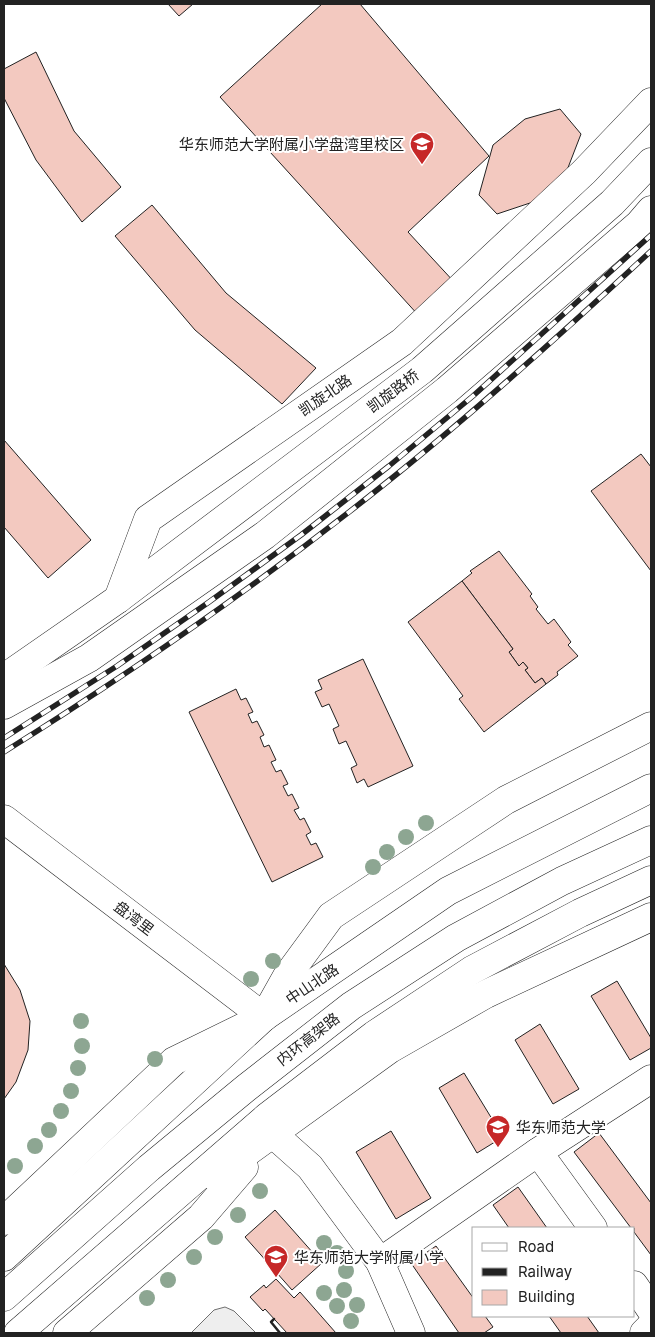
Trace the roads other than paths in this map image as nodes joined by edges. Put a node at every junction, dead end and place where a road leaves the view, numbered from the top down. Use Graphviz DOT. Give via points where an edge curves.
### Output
graph roads {
  1 [pos="651,102"];
  2 [pos="651,162"];
  3 [pos="651,210"];
  4 [pos="118,599"];
  5 [pos="4,678"];
  6 [pos="4,705"];
  7 [pos="651,726"];
  8 [pos="651,788"];
  9 [pos="4,819"];
  10 [pos="651,840"];
  11 [pos="651,880"];
  12 [pos="651,917"];
  13 [pos="264,1017"];
  14 [pos="651,1080"];
  15 [pos="273,1134"];
  16 [pos="538,1152"];
  17 [pos="149,1168"];
  18 [pos="4,1221"];
  19 [pos="592,1227"];
  20 [pos="4,1257"];
  21 [pos="380,1262"];
  22 [pos="4,1284"];
  23 [pos="635,1286"];
  24 [pos="4,1297"];
  25 [pos="651,1310"];
  26 [pos="651,1326"];
  27 [pos="18,1333"];
  28 [pos="28,1333"];
  29 [pos="66,1333"];
  30 [pos="411,1333"];
  31 [pos="644,1333"];
  1 -- 4 [label="main road, 凯旋北路" via="584,172 402,342 148,519"];
  2 -- 4 [label="main road, 凯旋路桥" via="612,203 422,370"];
  3 -- 6 [label="main road" via="639,224 447,390 265,535 89,658"];
  4 -- 5 [label="main road"];
  7 -- 13 [label="main road" via="506,800 331,916 287,976"];
  8 -- 13 [label="main road, 中山北路" via="448,891"];
  9 -- 13 [label="main road, 盘湾里"];
  10 -- 17 [label="main road, 内环高架路" via="562,881 456,938 359,1000"];
  11 -- 27 [label="main road" via="472,970 374,1035 268,1116"];
  12 -- 15 [label="main road" via="486,994 390,1049"];
  13 -- 18 [label="main road, 中山北路" via="174,1061"];
  13 -- 20 [label="main road"];
  14 -- 16 [label="main road"];
  15 -- 21 [label="main road" via="310,1167"];
  15 -- 28 [label="main road" via="186,1197"];
  15 -- 29 [label="main road" via="201,1217"];
  16 -- 19 [label="main road"];
  16 -- 21 [label="main road"];
  17 -- 22 [label="main road"];
  17 -- 24 [label="main road, 内环高架路"];
  21 -- 30 [label="main road"];
  23 -- 25 [label="main road"];
  26 -- 31 [label="main road"];
}
